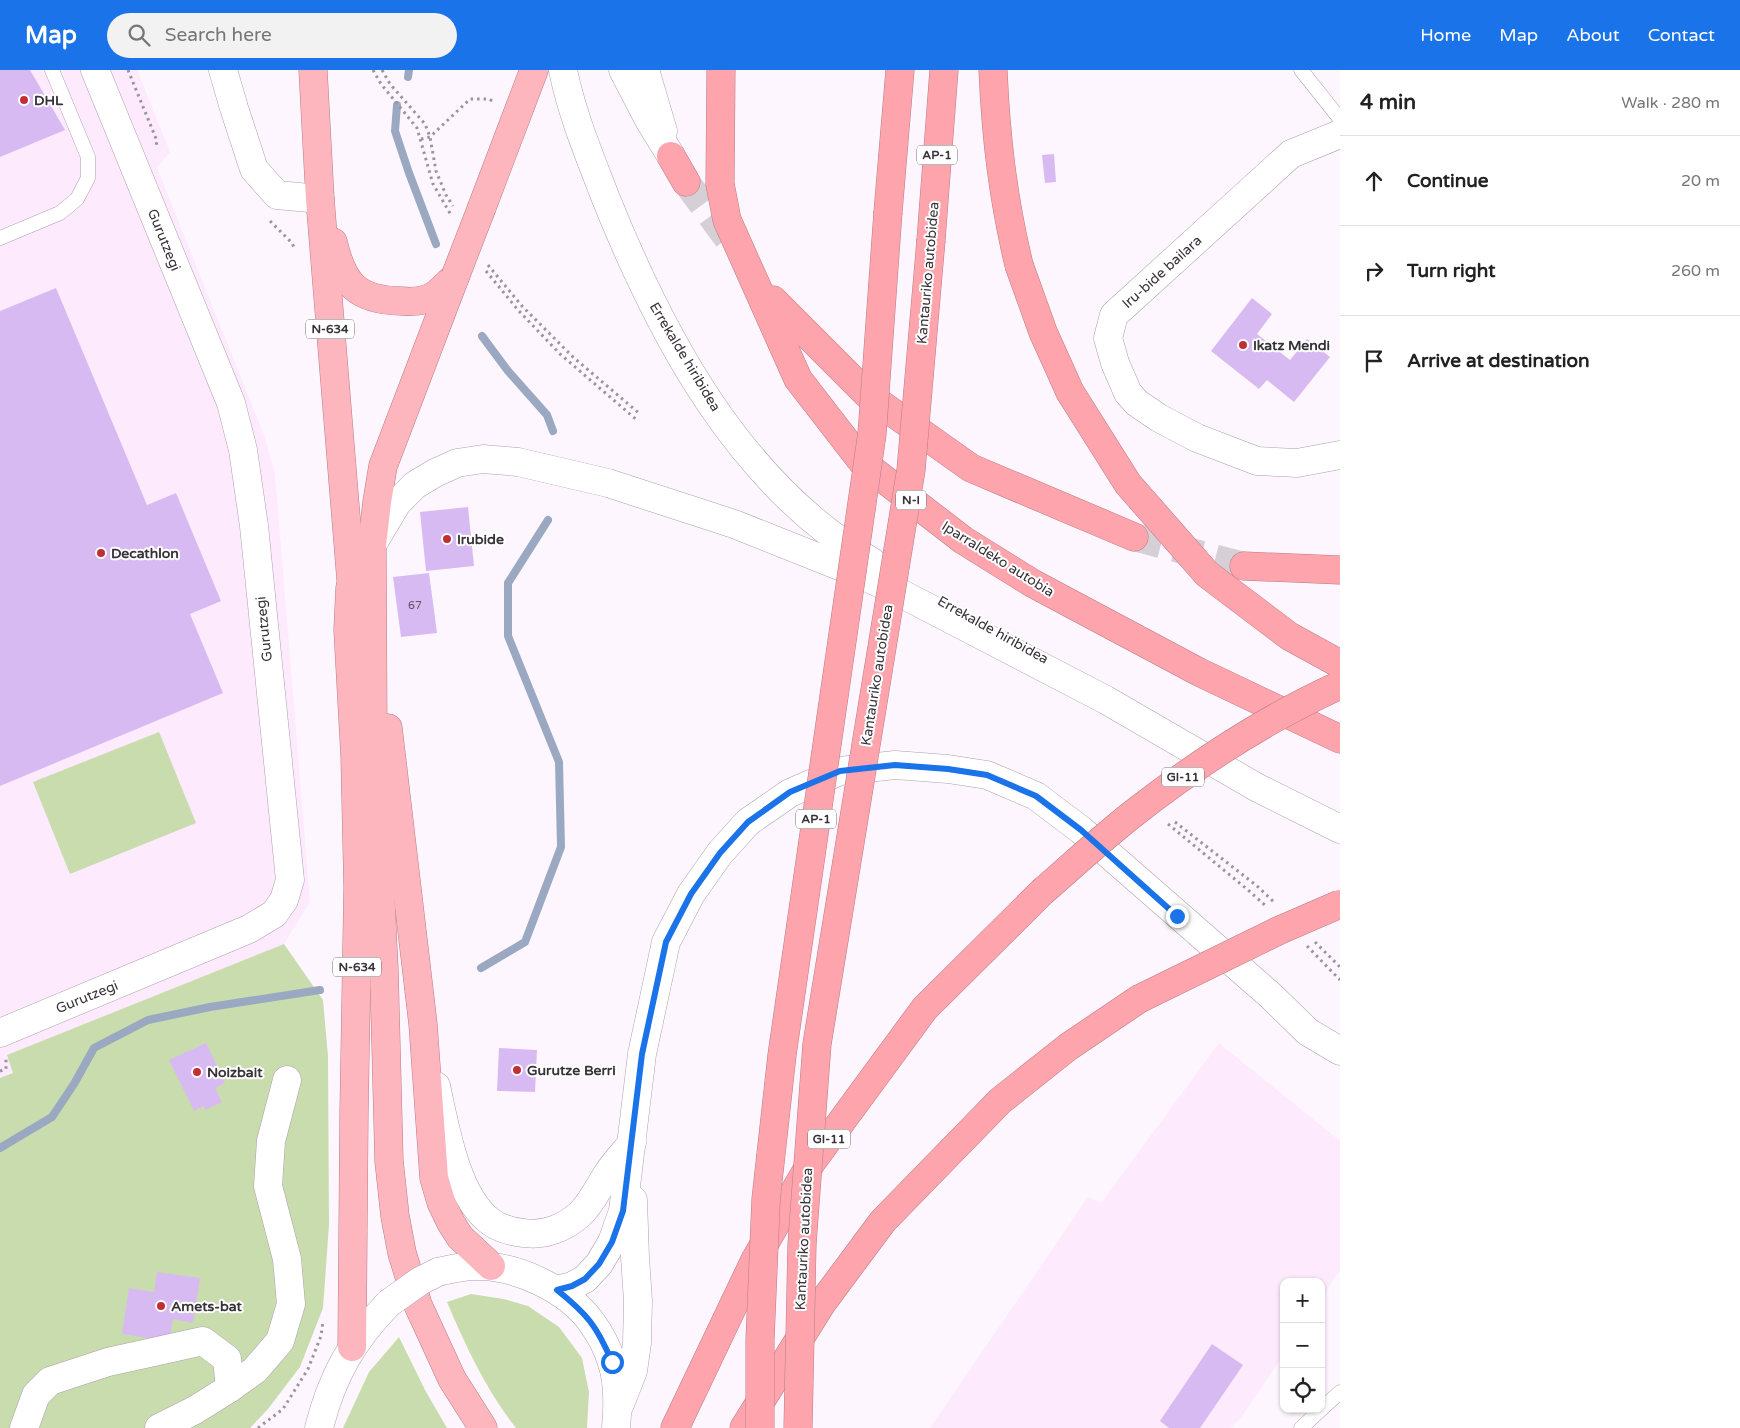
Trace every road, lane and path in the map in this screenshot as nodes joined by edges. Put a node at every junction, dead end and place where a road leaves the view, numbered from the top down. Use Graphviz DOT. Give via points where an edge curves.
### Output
graph roads {
  1 [pos="52,70"];
  2 [pos="95,70"];
  3 [pos="128,70"];
  4 [pos="223,70"];
  5 [pos="313,70"];
  6 [pos="382,70"];
  7 [pos="534,70"];
  8 [pos="563,70"];
  9 [pos="623,70"];
  10 [pos="646,70"];
  11 [pos="721,70"];
  12 [pos="900,70"];
  13 [pos="944,70"];
  14 [pos="993,70"];
  15 [pos="1301,70"];
  16 [pos="1340,119"];
  17 [pos="1340,134"];
  18 [pos="430,137"];
  19 [pos="508,138"];
  20 [pos="421,139"];
  21 [pos="155,150"];
  22 [pos="671,156"];
  23 [pos="686,182"];
  24 [pos="320,199"];
  25 [pos="454,209"];
  26 [pos="273,225"];
  27 [pos="0,238"];
  28 [pos="297,254"];
  29 [pos="483,258"];
  30 [pos="455,277"];
  31 [pos="773,300"];
  32 [pos="640,414"];
  33 [pos="1340,455"];
  34 [pos="1134,537"];
  35 [pos="372,545"];
  36 [pos="1244,566"];
  37 [pos="1340,570"];
  38 [pos="350,588"];
  39 [pos="373,658"];
  40 [pos="1340,664"];
  41 [pos="1340,685"];
  42 [pos="1106,700"];
  43 [pos="1340,739"];
  44 [pos="373,746"];
  45 [pos="1175,822"];
  46 [pos="1168,824"];
  47 [pos="1340,829"];
  48 [pos="1340,904"];
  49 [pos="1268,908"];
  50 [pos="1281,910"];
  51 [pos="1310,937"];
  52 [pos="1300,940"];
  53 [pos="1340,967"];
  54 [pos="1340,980"];
  55 [pos="423,1024"];
  56 [pos="3,1041"];
  57 [pos="1340,1051"];
  58 [pos="0,1071"];
  59 [pos="288,1080"];
  60 [pos="632,1143"];
  61 [pos="491,1266"];
  62 [pos="557,1290"];
  63 [pos="324,1319"];
  64 [pos="352,1346"];
  65 [pos="230,1388"];
  66 [pos="1340,1392"];
  67 [pos="322,1418"];
  68 [pos="617,1419"];
  69 [pos="24,1428"];
  70 [pos="160,1428"];
  71 [pos="258,1428"];
  72 [pos="302,1428"];
  73 [pos="483,1428"];
  74 [pos="675,1428"];
  75 [pos="744,1428"];
  76 [pos="760,1428"];
  77 [pos="798,1428"];
  78 [pos="1301,1428"];
  1 -- 27 [label="lane" via="88,156 88,178 78,199 60,213"];
  2 -- 56 [label="street, Gurutzegi" via="231,403 243,450 254,526 290,880 284,900 274,914 249,929"];
  3 -- 21 [label="path" via="157,141"];
  4 -- 24 [label="street" via="254,168 277,195"];
  5 -- 24 [label="highway, N-634"];
  6 -- 18 [label="path" via="424,124"];
  7 -- 19 [label="highway, N-634"];
  8 -- 42 [label="street, Errekalde hiribidea" via="582,138 651,300 688,368 745,451 805,513 858,553 1039,655"];
  9 -- 22 [label="street"];
  10 -- 22 [label="street"];
  11 -- 43 [label="highway, Iparraldeko autobia / N-I" via="720,184 727,220 798,379 863,463 963,540 1032,583 1199,672"];
  12 -- 76 [label="highway, AP-1, bridge" via="872,434 782,1055 766,1199"];
  13 -- 77 [label="highway, Kantauriko autobidea / AP-1, bridge" via="911,470 816,1044 802,1244"];
  14 -- 40 [label="highway, bridge" via="1000,168 1009,223 1043,332 1070,392 1128,484 1207,574 1289,636"];
  15 -- 16 [label="lane"];
  17 -- 33 [label="street, Iru-bide bailara" via="1291,154 1114,315 1108,338 1128,393 1137,403 1197,438 1257,460 1297,463"];
  18 -- 19 [label="path" via="470,99 490,99 504,110"];
  18 -- 20 [label="path"];
  18 -- 25 [label="path" via="436,171"];
  19 -- 30 [label="highway, N-634, bridge"];
  22 -- 23 [label="highway"];
  24 -- 30 [label="highway" via="342,273 357,290 375,299 412,302 434,296"];
  24 -- 38 [label="highway, N-634"];
  26 -- 28 [label="path" via="292,243"];
  29 -- 32 [label="path" via="522,306 573,357"];
  30 -- 35 [label="highway, N-634" via="384,466"];
  31 -- 34 [label="highway" via="868,395 971,468"];
  35 -- 39 [label="highway, N-634"];
  35 -- 42 [label="street" via="397,503 415,485 435,473 458,463 483,459 518,462 608,483 725,521 862,575"];
  36 -- 37 [label="highway"];
  38 -- 44 [label="highway, N-634"];
  38 -- 64 [label="highway, N-634" via="348,630 358,887"];
  39 -- 44 [label="highway, N-634"];
  39 -- 55 [label="highway, N-634" via="390,734"];
  41 -- 74 [label="highway, GI-11, bridge" via="1302,702 1212,756 1134,813 1042,892 925,1008 811,1164 755,1260"];
  42 -- 47 [label="street" via="1256,786"];
  44 -- 73 [label="highway, N-634" via="389,1161 395,1216 402,1254 418,1304 452,1379"];
  45 -- 50 [label="path" via="1257,886"];
  46 -- 49 [label="path"];
  48 -- 75 [label="highway, bridge" via="1139,999 1068,1047 1000,1101 882,1221 822,1303"];
  51 -- 53 [label="path"];
  52 -- 54 [label="path"];
  55 -- 60 [label="street" via="448,1144 469,1195 492,1222 511,1231 531,1234 550,1232 565,1224 581,1213"];
  55 -- 61 [label="highway, N-634" via="434,1178 441,1202 460,1237"];
  56 -- 58 [label="path" via="6,1069"];
  57 -- 60 [label="street" via="1308,1032 1081,830 1036,796 987,775 948,769 895,765 840,771 790,792 748,822 720,853 691,894 666,942 642,1054"];
  59 -- 65 [label="street" via="271,1141 268,1186 287,1259 291,1304 280,1341 254,1370"];
  60 -- 62 [label="street" via="623,1211 612,1242 585,1279"];
  60 -- 68 [label="street" via="637,1343 633,1371"];
  61 -- 62 [label="street"];
  61 -- 64 [label="street, bridge" via="438,1272 420,1281 389,1303"];
  62 -- 68 [label="street" via="592,1322 604,1342 617,1387"];
  63 -- 71 [label="path" via="308,1369 283,1408"];
  64 -- 67 [label="street" via="338,1373"];
  65 -- 69 [label="street" via="227,1359 204,1341 108,1362 50,1381 36,1395"];
  65 -- 70 [label="street"];
  66 -- 78 [label="lane"];
  67 -- 72 [label="street"];
}
